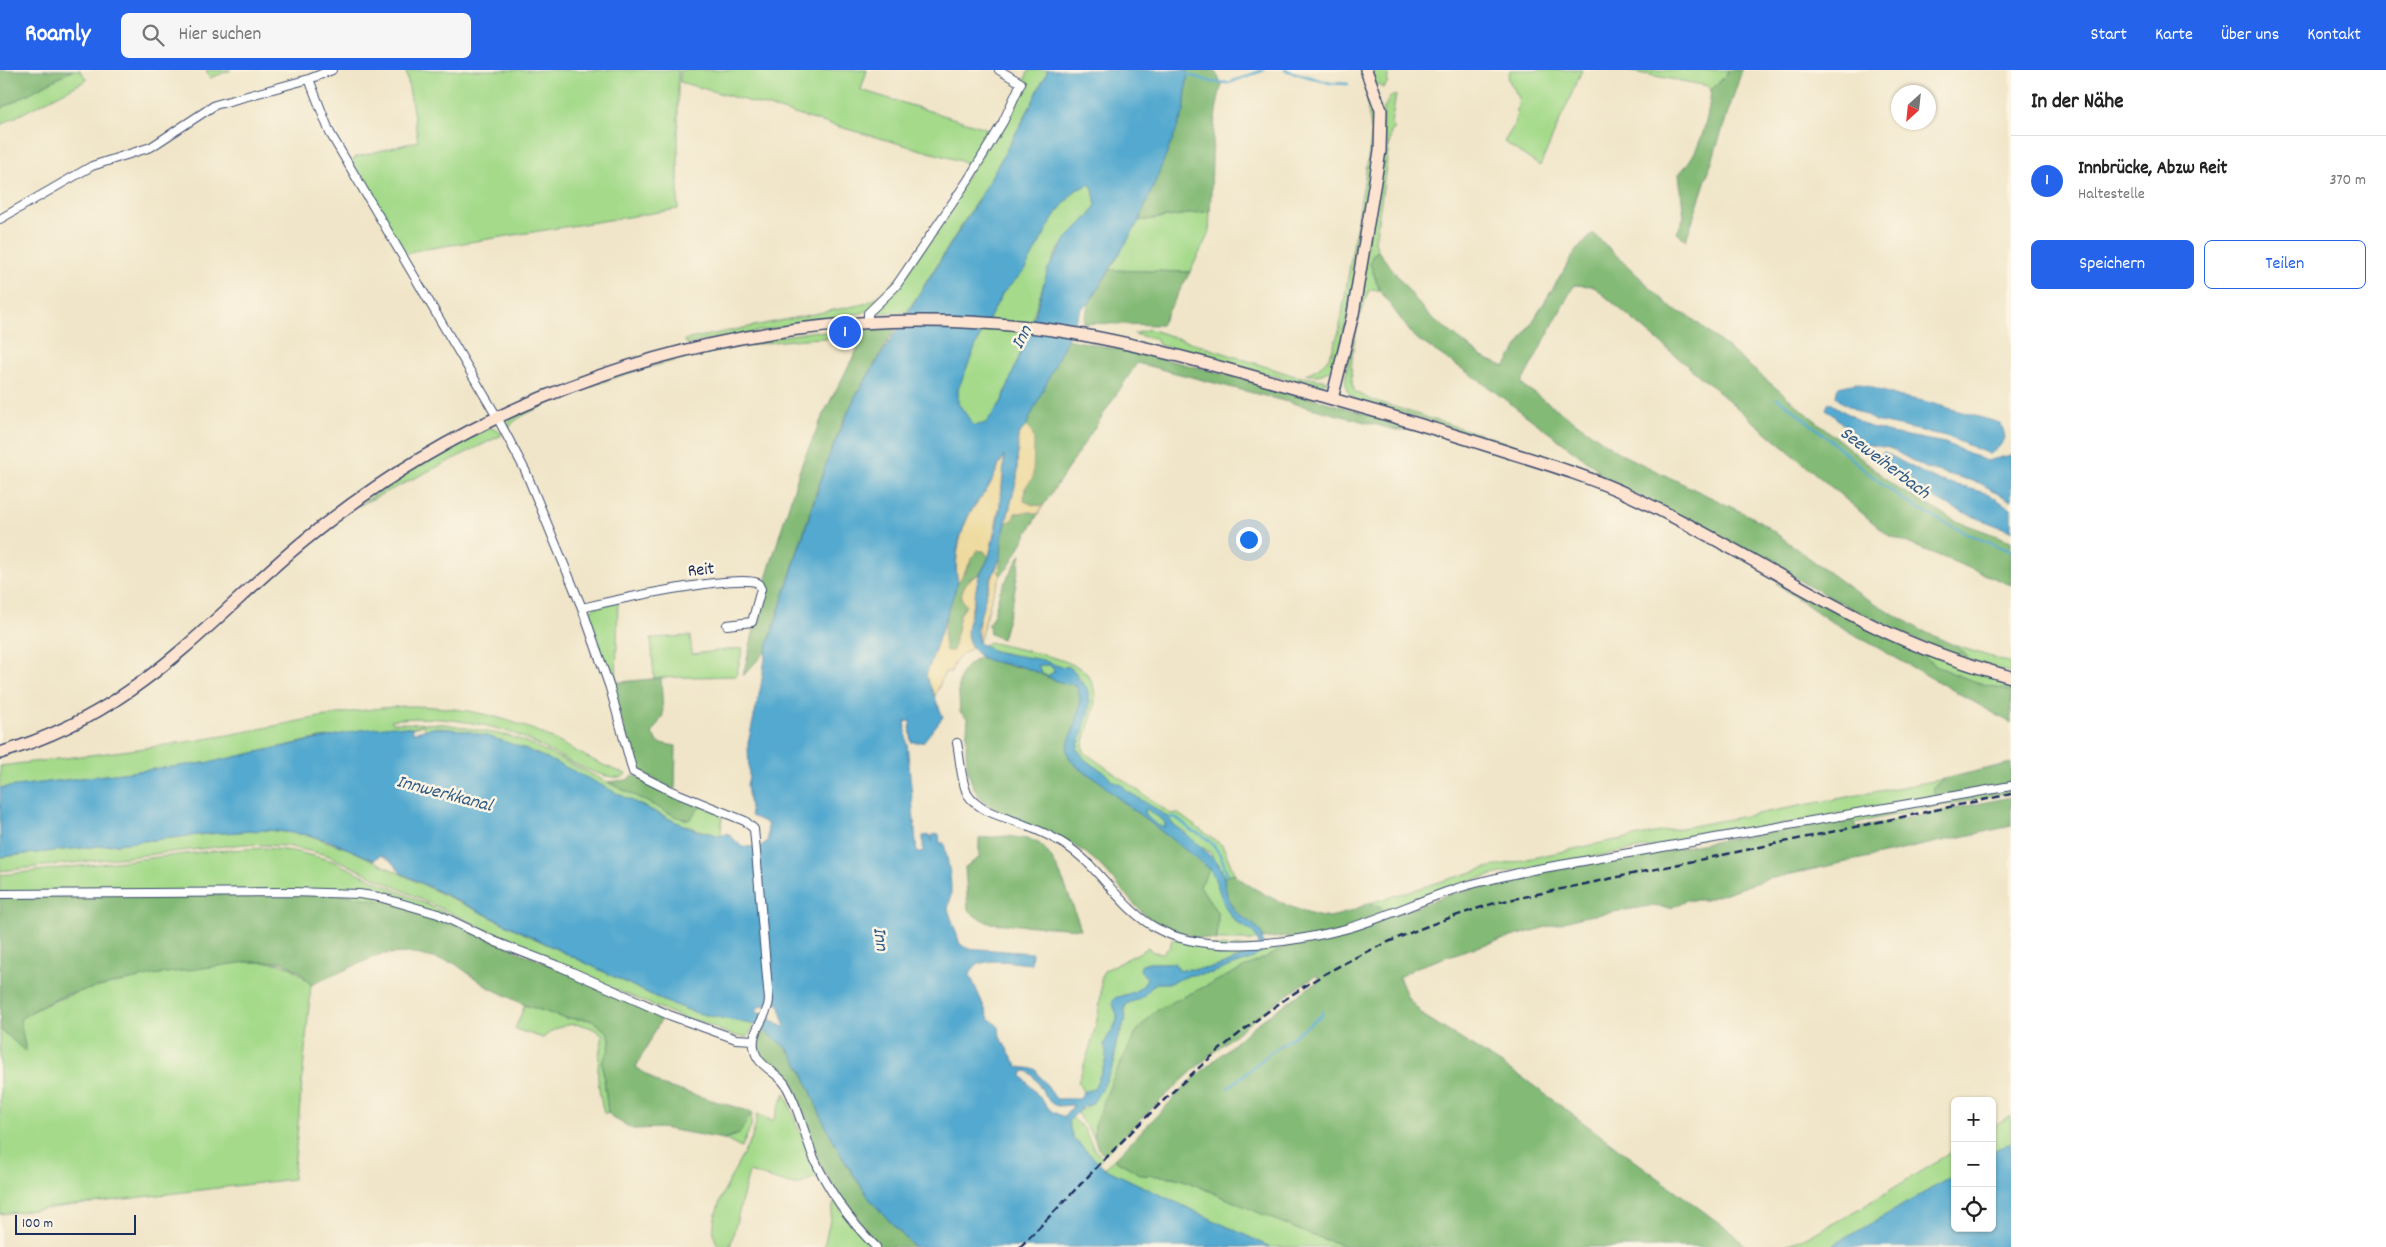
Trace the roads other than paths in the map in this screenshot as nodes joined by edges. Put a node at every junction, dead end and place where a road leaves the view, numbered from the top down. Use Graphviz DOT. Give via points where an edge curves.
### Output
graph roads {
  1 [pos="332,70"];
  2 [pos="999,70"];
  3 [pos="1366,70"];
  4 [pos="309,79"];
  5 [pos="0,219"];
  6 [pos="868,321"];
  7 [pos="1332,399"];
  8 [pos="497,417"];
  9 [pos="582,608"];
  10 [pos="727,625"];
  11 [pos="2011,677"];
  12 [pos="956,743"];
  13 [pos="0,753"];
  14 [pos="2011,786"];
  15 [pos="0,894"];
  16 [pos="754,1040"];
  17 [pos="876,1247"];
  1 -- 4 [label="street"];
  2 -- 6 [label="street" via="1021,83 1003,122 896,286 868,313"];
  3 -- 7 [label="street" via="1378,98 1382,119 1380,151 1353,314"];
  4 -- 5 [label="street" via="215,105 151,147 92,166"];
  4 -- 8 [label="street" via="330,133"];
  6 -- 7 [label="street" via="1009,325 1072,333 1144,348"];
  6 -- 8 [label="street" via="757,334 662,356 584,381"];
  7 -- 11 [label="street" via="1528,458 1618,490 1713,536 1878,628 1949,658"];
  8 -- 9 [label="street" via="525,470"];
  8 -- 13 [label="street" via="402,470 344,510 304,540 171,659 128,692 69,726"];
  9 -- 10 [label="street, Reit" via="680,588 746,581 758,583 761,589 752,622"];
  9 -- 16 [label="street" via="610,688 633,772 749,823 754,829 769,1000 769,1008"];
  12 -- 14 [label="street" via="965,788 978,805 1026,825 1072,850 1154,927 1197,942 1269,942 1346,929 1454,890 1532,870"];
  15 -- 16 [label="street" via="291,892 379,897 438,914 669,1015 736,1039"];
  16 -- 17 [label="street" via="755,1052 761,1062 786,1086 814,1157 838,1202"];
}
